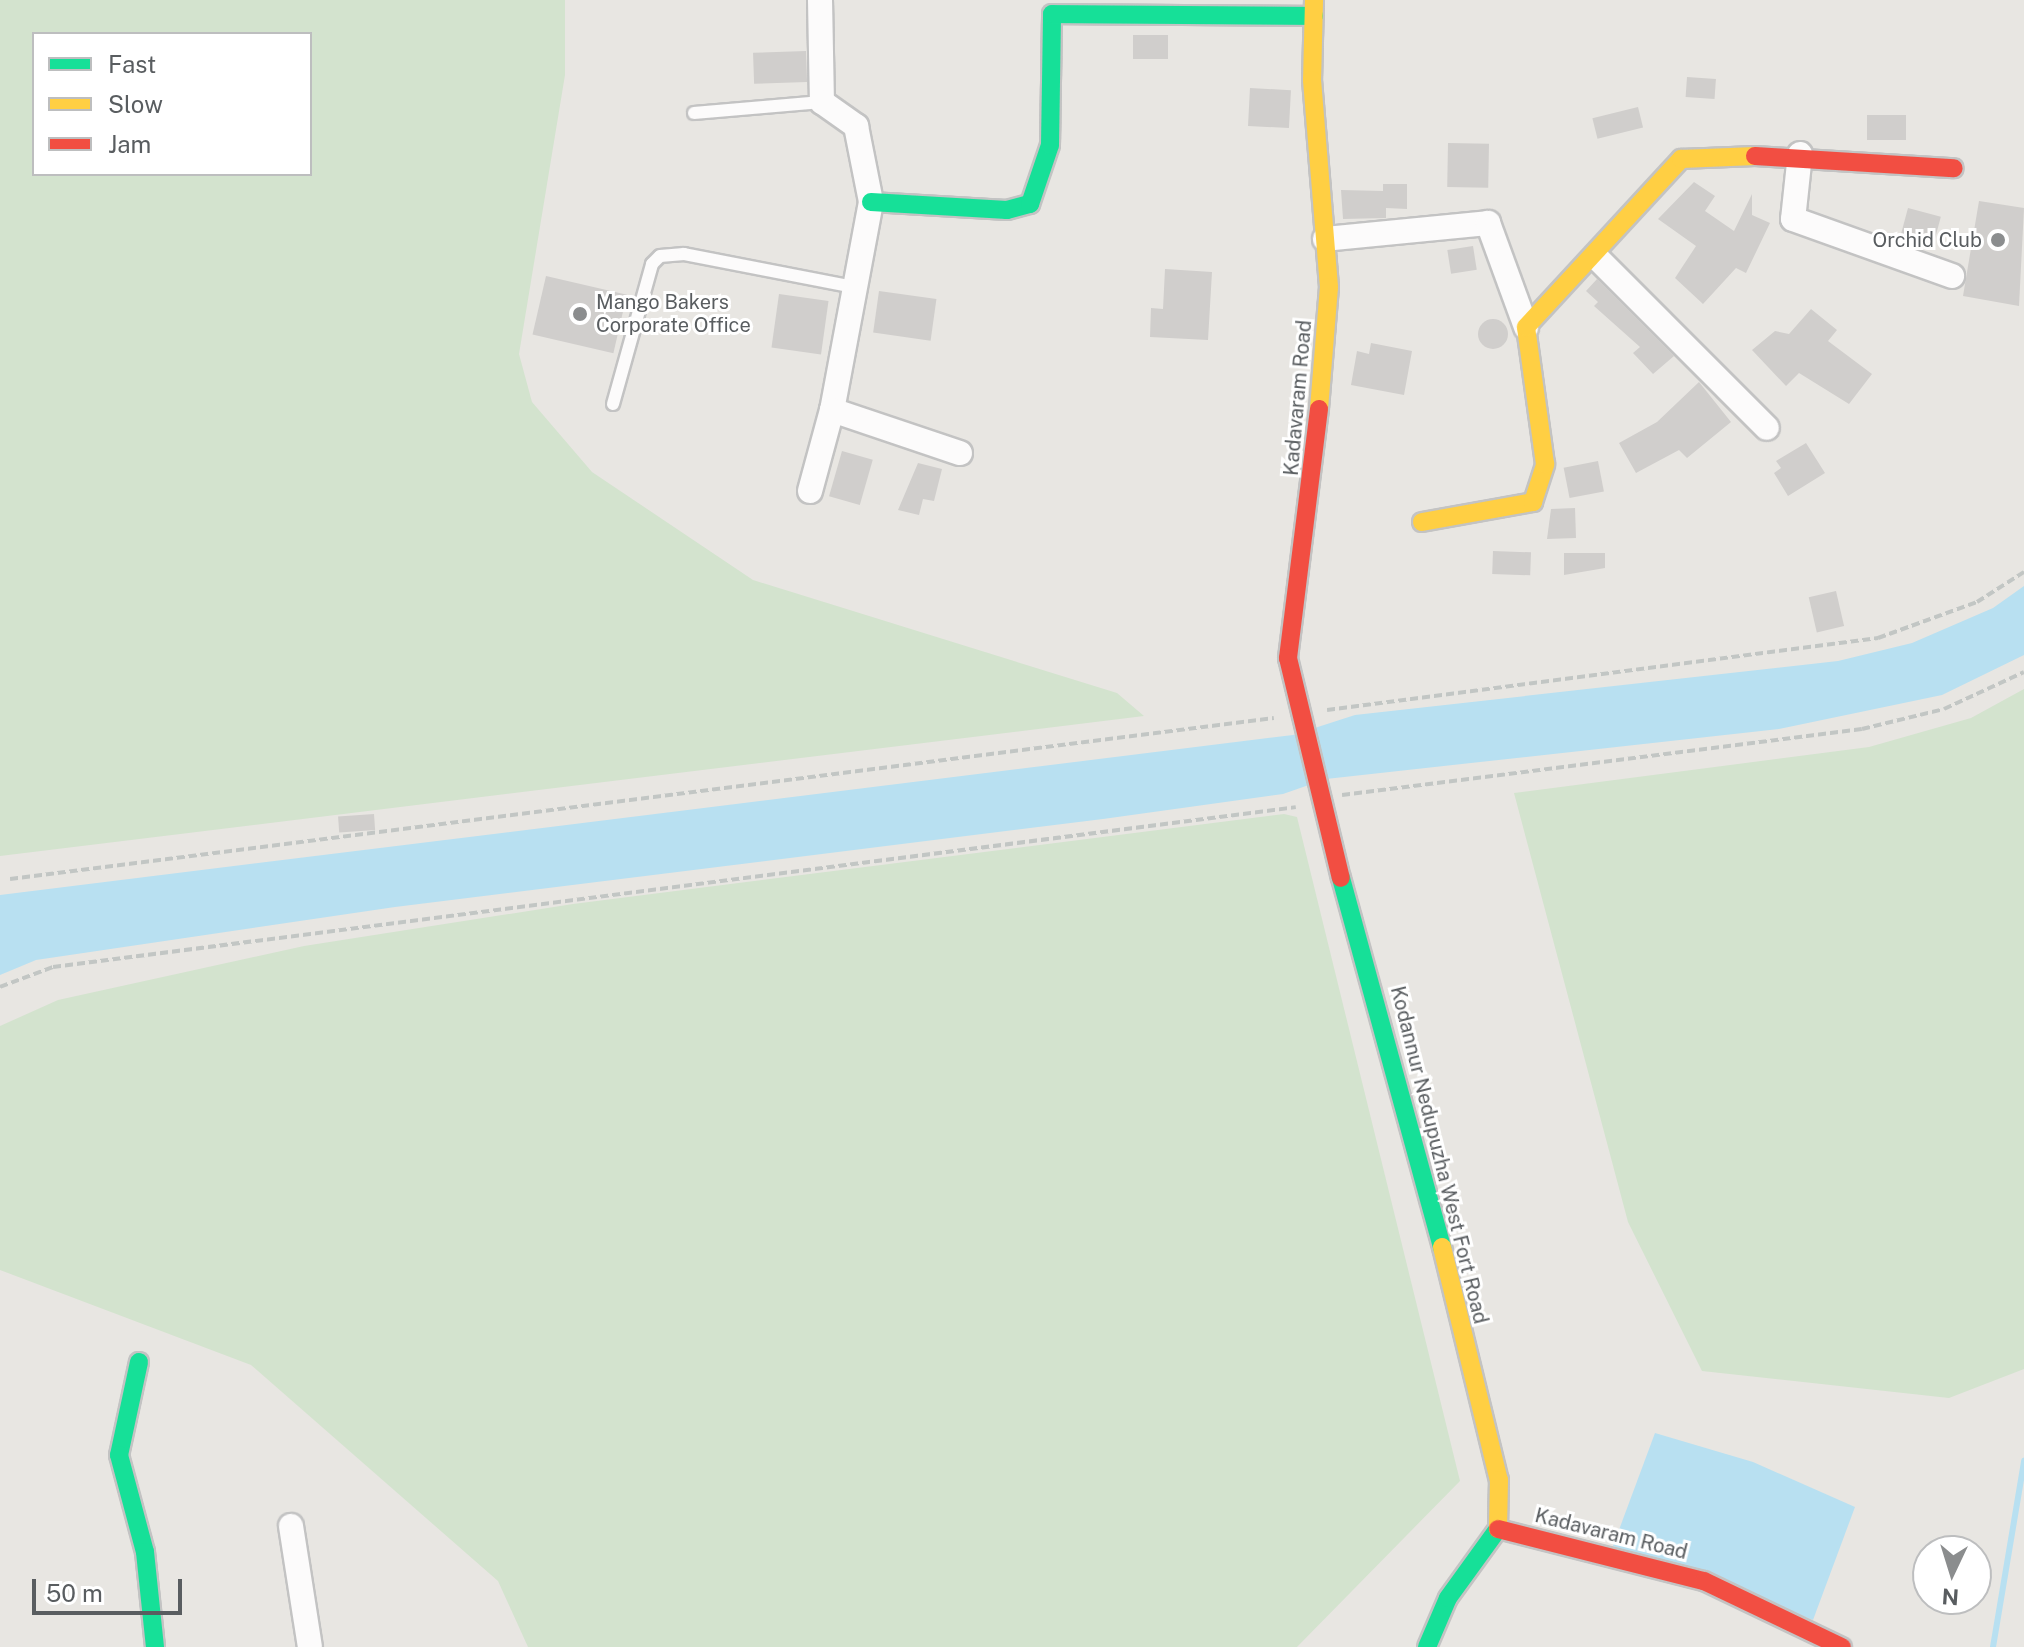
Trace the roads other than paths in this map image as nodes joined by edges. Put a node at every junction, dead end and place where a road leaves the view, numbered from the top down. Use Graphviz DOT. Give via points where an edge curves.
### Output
graph roads {
  1 [pos="820,0"];
  2 [pos="1052,7"];
  3 [pos="1314,8"];
  4 [pos="822,102"];
  5 [pos="694,113"];
  6 [pos="1800,154"];
  7 [pos="1954,168"];
  8 [pos="871,202"];
  9 [pos="1325,239"];
  10 [pos="1597,258"];
  11 [pos="1952,276"];
  12 [pos="854,287"];
  13 [pos="1526,327"];
  14 [pos="613,404"];
  15 [pos="832,410"];
  16 [pos="1767,428"];
  17 [pos="960,453"];
  18 [pos="810,491"];
  19 [pos="1422,522"];
  20 [pos="1318,800"];
  21 [pos="139,1362"];
  22 [pos="291,1526"];
  23 [pos="1498,1529"];
  24 [pos="155,1647"];
  25 [pos="310,1647"];
  26 [pos="1427,1647"];
  27 [pos="1842,1647"];
  1 -- 4 [label="street"];
  2 -- 3 [label="street"];
  2 -- 8 [label="street" via="1050,145 1030,204 1007,210"];
  3 -- 9 [label="street, Kadavaram Road"];
  4 -- 5 [label="lane"];
  4 -- 8 [label="street" via="856,126"];
  6 -- 7 [label="street"];
  6 -- 10 [label="street" via="1681,159"];
  6 -- 11 [label="street" via="1793,219"];
  8 -- 12 [label="street"];
  9 -- 13 [label="street" via="1488,223"];
  9 -- 20 [label="street, Kadavaram Road" via="1329,287 1314,474 1288,658"];
  10 -- 13 [label="street"];
  10 -- 16 [label="street"];
  12 -- 14 [label="lane" via="684,254 660,256 652,264"];
  12 -- 15 [label="street"];
  13 -- 19 [label="street" via="1543,486 1517,510"];
  15 -- 17 [label="street"];
  15 -- 18 [label="street"];
  20 -- 23 [label="street, Kodannur Nedupuzha West Fort Road" via="1397,1066 1499,1480"];
  21 -- 24 [label="street" via="119,1455 145,1552"];
  22 -- 25 [label="street"];
  23 -- 26 [label="street" via="1448,1598"];
  23 -- 27 [label="street, Kadavaram Road" via="1704,1581"];
}
